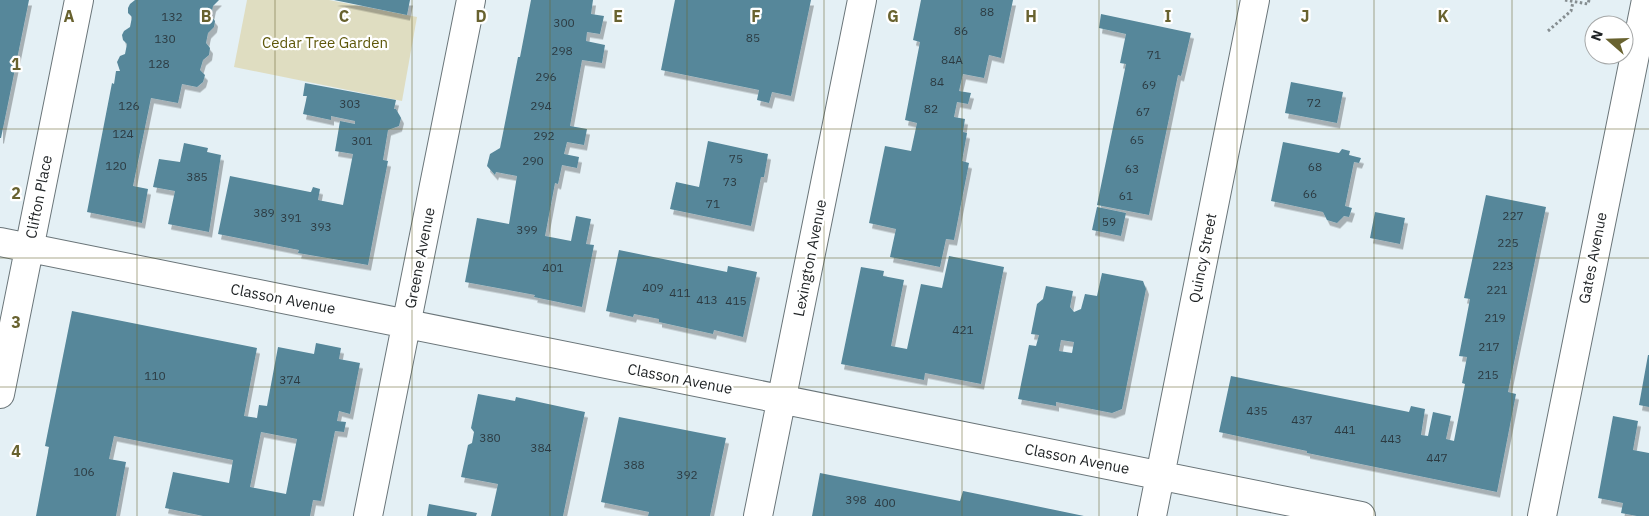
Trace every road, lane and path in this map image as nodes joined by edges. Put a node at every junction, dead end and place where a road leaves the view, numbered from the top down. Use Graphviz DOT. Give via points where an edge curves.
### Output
graph roads {
  1 [pos="79,0"];
  2 [pos="471,0"];
  3 [pos="862,0"];
  4 [pos="1255,0"];
  5 [pos="1565,0"];
  6 [pos="1589,0"];
  7 [pos="1646,0"];
  8 [pos="1573,2"];
  9 [pos="1548,31"];
  10 [pos="0,242"];
  11 [pos="29,248"];
  12 [pos="407,324"];
  13 [pos="0,394"];
  14 [pos="782,399"];
  15 [pos="1159,476"];
  16 [pos="368,516"];
  17 [pos="758,516"];
  18 [pos="1152,516"];
  19 [pos="1361,516"];
  20 [pos="1542,516"];
  1 -- 11 [label="street, Clifton Place"];
  2 -- 12 [label="street, Greene Avenue"];
  3 -- 14 [label="street, Lexington Avenue"];
  4 -- 15 [label="street, Quincy Street"];
  5 -- 8 [label="path"];
  6 -- 8 [label="path" via="1588,4"];
  7 -- 20 [label="street, Gates Avenue"];
  8 -- 9 [label="path" via="1571,12"];
  10 -- 11 [label="street, Classon Avenue"];
  11 -- 12 [label="street, Classon Avenue"];
  11 -- 13 [label="street, Clifton Place"];
  12 -- 14 [label="street, Classon Avenue"];
  12 -- 16 [label="street, Greene Avenue"];
  14 -- 15 [label="street, Classon Avenue"];
  14 -- 17 [label="street, Lexington Avenue"];
  15 -- 18 [label="street, Quincy Street"];
  15 -- 19 [label="street, Classon Avenue"];
}
